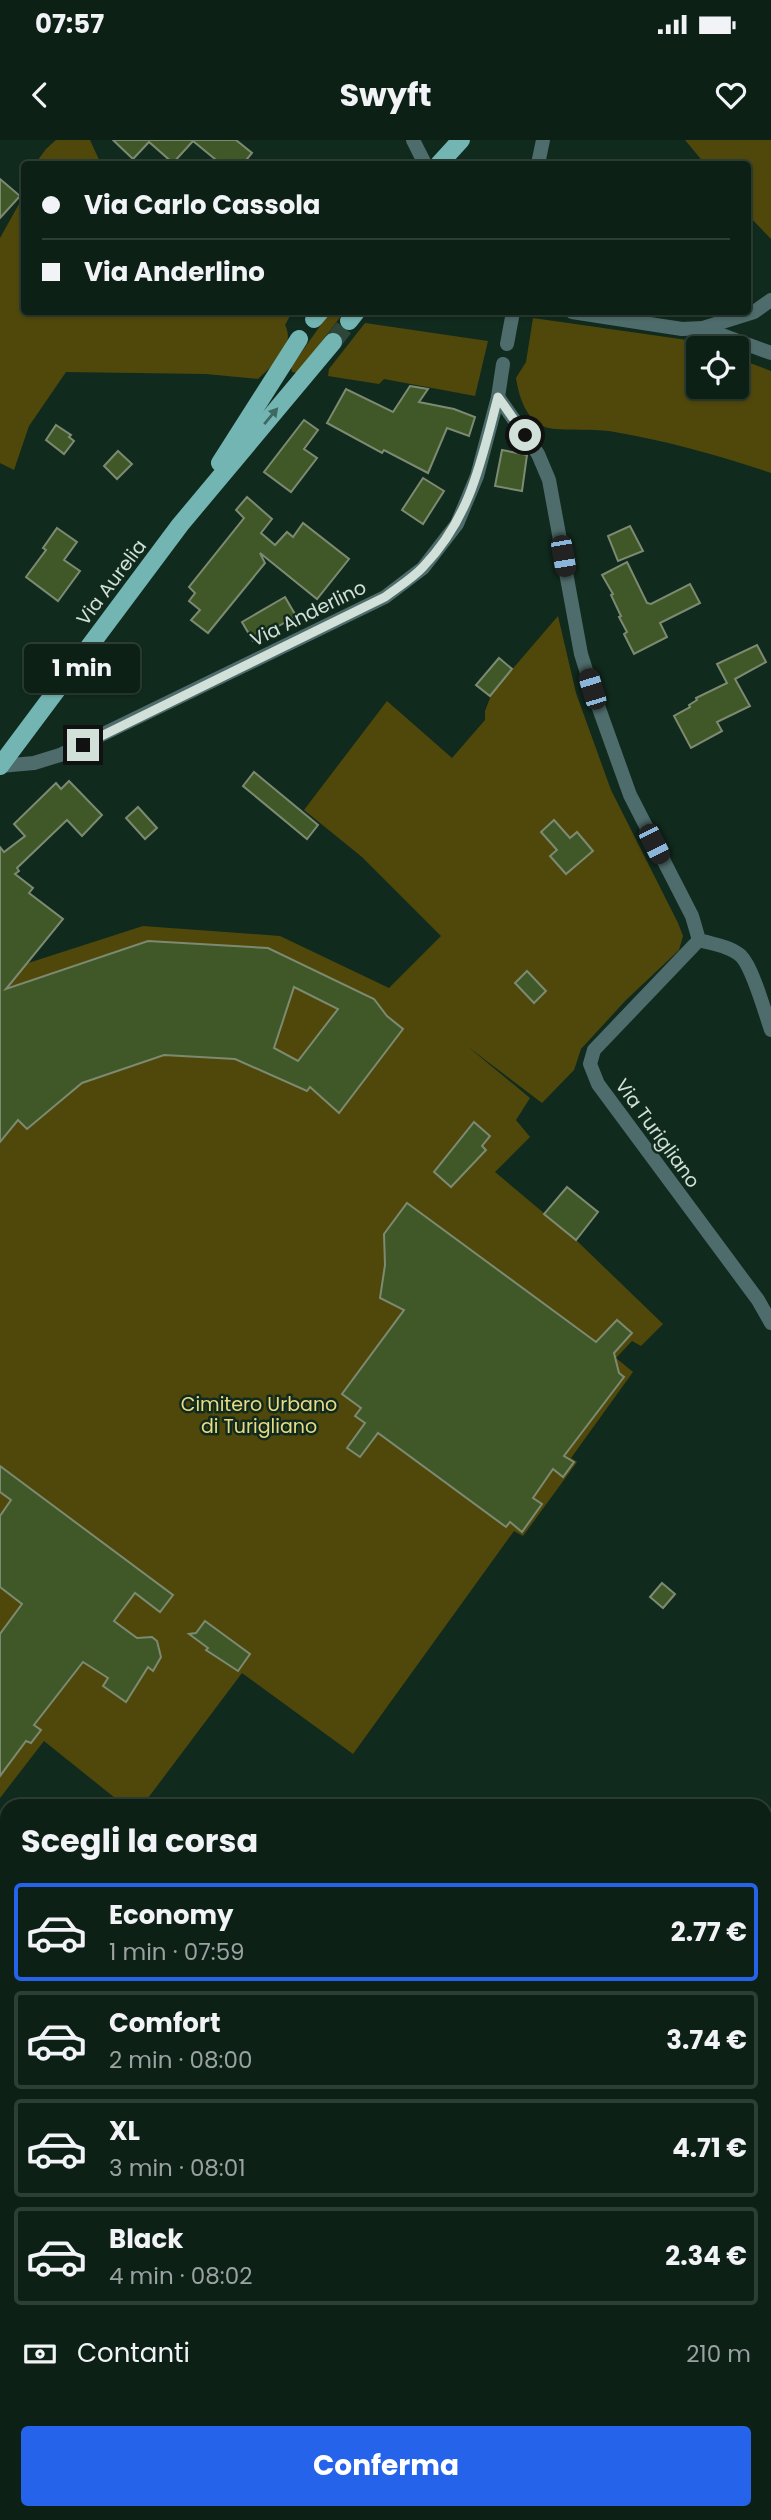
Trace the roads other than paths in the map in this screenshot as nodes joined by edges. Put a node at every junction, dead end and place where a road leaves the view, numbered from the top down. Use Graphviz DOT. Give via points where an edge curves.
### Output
graph roads {
  1 [pos="413,140"];
  2 [pos="461,140"];
  3 [pos="469,140"];
  4 [pos="543,140"];
  5 [pos="424,161"];
  6 [pos="442,161"];
  7 [pos="458,161"];
  8 [pos="539,161"];
  9 [pos="771,300"];
  10 [pos="751,313"];
  11 [pos="512,315"];
  12 [pos="591,315"];
  13 [pos="744,315"];
  14 [pos="702,328"];
  15 [pos="299,339"];
  16 [pos="333,342"];
  17 [pos="507,344"];
  18 [pos="771,352"];
  19 [pos="503,364"];
  20 [pos="498,397"];
  21 [pos="180,525"];
  22 [pos="0,766"];
  23 [pos="699,940"];
  24 [pos="771,1030"];
  25 [pos="771,1323"];
  1 -- 5 [label="street"];
  2 -- 6 [label="main road"];
  3 -- 7 [label="main road"];
  4 -- 8 [label="street"];
  9 -- 10 [label="street"];
  11 -- 17 [label="street"];
  12 -- 14 [label="street"];
  13 -- 14 [label="street"];
  14 -- 18 [label="street"];
  15 -- 21 [label="main road, Via Aurelia"];
  21 -- 16 [label="main road, Via Aurelia, one-way"];
  19 -- 20 [label="street, Via Anderlino"];
  20 -- 22 [label="street, Via Anderlino" via="477,476 457,524 423,568 385,597 60,755"];
  20 -- 23 [label="street" via="538,454 549,480 581,653 592,689 630,795 692,916"];
  21 -- 22 [label="main road, Via Aurelia"];
  23 -- 24 [label="street" via="741,956"];
  23 -- 25 [label="street, Via Turigliano" via="594,1050 590,1065 598,1084"];
}
